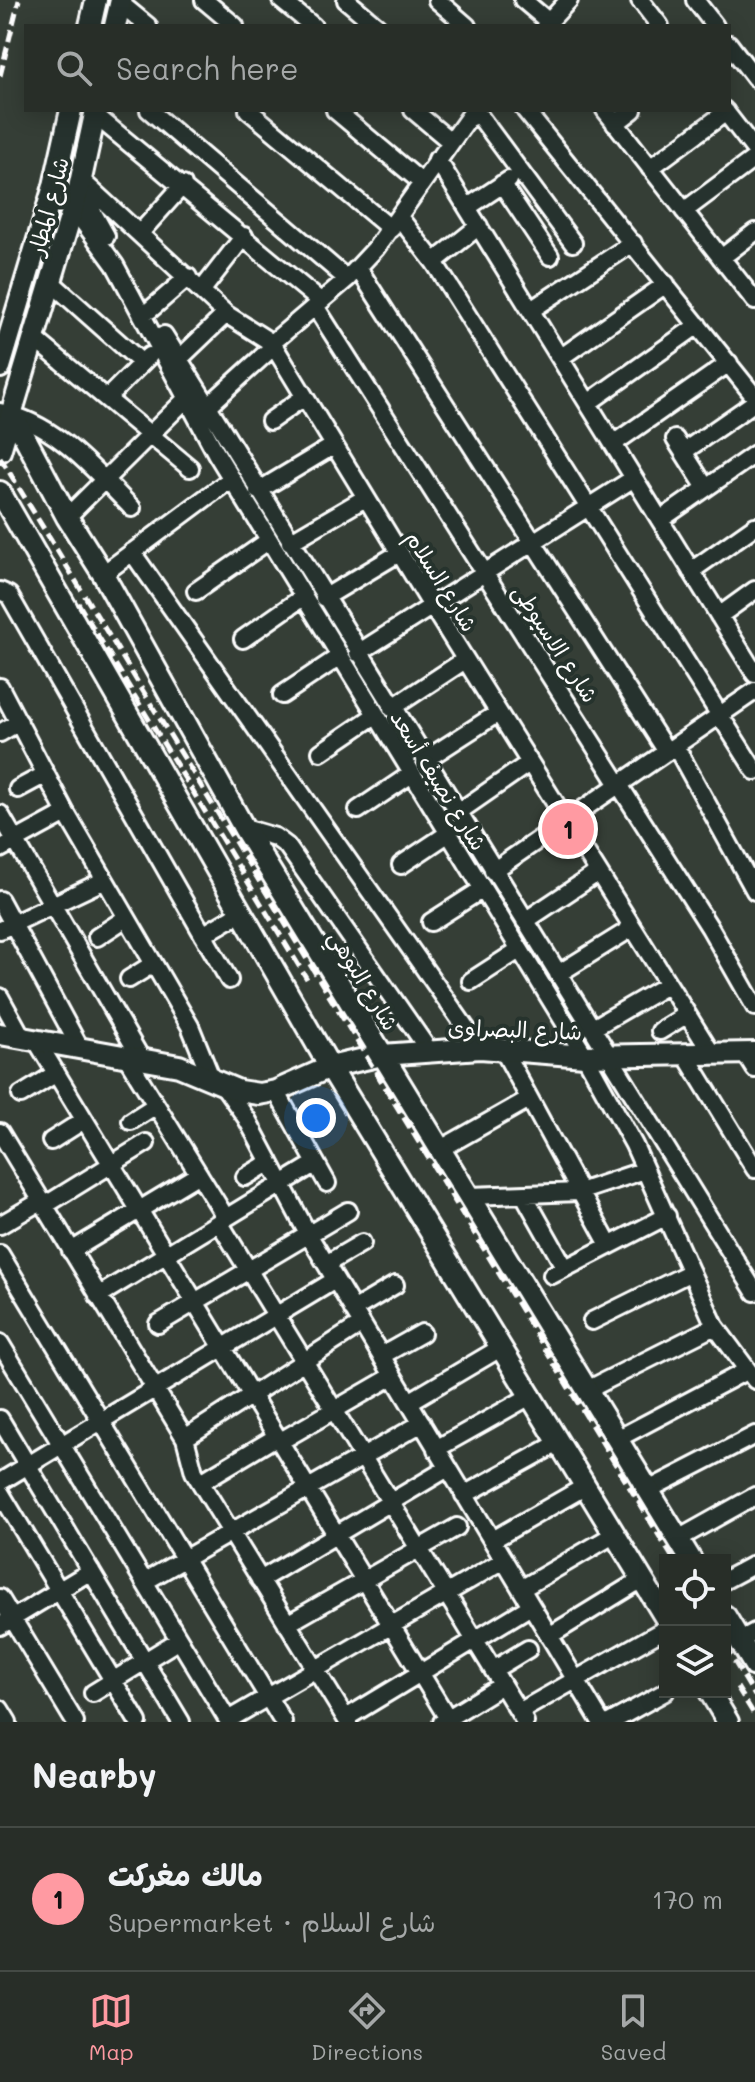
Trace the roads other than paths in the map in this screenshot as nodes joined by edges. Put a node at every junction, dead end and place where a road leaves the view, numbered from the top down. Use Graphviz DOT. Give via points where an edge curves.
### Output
graph roads {
  1 [pos="96,0"];
  2 [pos="204,0"];
  3 [pos="281,0"];
  4 [pos="346,0"];
  5 [pos="437,0"];
  6 [pos="523,0"];
  7 [pos="569,0"];
  8 [pos="640,0"];
  9 [pos="695,0"];
  10 [pos="120,1"];
  11 [pos="90,24"];
  12 [pos="115,24"];
  13 [pos="146,24"];
  14 [pos="233,24"];
  15 [pos="311,24"];
  16 [pos="375,24"];
  17 [pos="465,24"];
  18 [pos="547,24"];
  19 [pos="654,24"];
  20 [pos="713,24"];
  21 [pos="731,47"];
  22 [pos="755,78"];
  23 [pos="71,112"];
  24 [pos="95,112"];
  25 [pos="151,112"];
  26 [pos="251,112"];
  27 [pos="337,112"];
  28 [pos="415,112"];
  29 [pos="473,112"];
  30 [pos="476,112"];
  31 [pos="527,112"];
  32 [pos="606,112"];
  33 [pos="630,112"];
  34 [pos="724,112"];
  35 [pos="726,112"];
  36 [pos="615,124"];
  37 [pos="450,141"];
  38 [pos="755,150"];
  39 [pos="62,151"];
  40 [pos="86,158"];
  41 [pos="755,158"];
  42 [pos="437,159"];
  43 [pos="650,168"];
  44 [pos="521,172"];
  45 [pos="421,182"];
  46 [pos="502,184"];
  47 [pos="183,185"];
  48 [pos="78,192"];
  49 [pos="468,207"];
  50 [pos="684,211"];
  51 [pos="395,223"];
  52 [pos="479,226"];
  53 [pos="755,232"];
  54 [pos="140,233"];
  55 [pos="244,236"];
  56 [pos="573,243"];
  57 [pos="633,243"];
  58 [pos="550,256"];
  59 [pos="721,258"];
  60 [pos="434,262"];
  61 [pos="352,274"];
  62 [pos="188,277"];
  63 [pos="52,283"];
  64 [pos="666,284"];
  65 [pos="202,290"];
  66 [pos="755,301"];
  67 [pos="318,303"];
  68 [pos="150,310"];
  69 [pos="531,310"];
  70 [pos="226,314"];
  71 [pos="698,325"];
  72 [pos="36,340"];
  73 [pos="273,344"];
  74 [pos="158,347"];
  75 [pos="560,358"];
  76 [pos="178,360"];
  77 [pos="142,363"];
  78 [pos="729,363"];
  79 [pos="0,367"];
  80 [pos="108,397"];
  81 [pos="304,397"];
  82 [pos="186,399"];
  83 [pos="755,399"];
  84 [pos="588,403"];
  85 [pos="206,408"];
  86 [pos="6,413"];
  87 [pos="270,421"];
  88 [pos="152,433"];
  89 [pos="613,444"];
  90 [pos="333,446"];
  91 [pos="0,451"];
  92 [pos="754,458"];
  93 [pos="190,468"];
  94 [pos="634,478"];
  95 [pos="231,479"];
  96 [pos="104,480"];
  97 [pos="706,488"];
  98 [pos="258,491"];
  99 [pos="0,492"];
  100 [pos="365,498"];
  101 [pos="588,507"];
  102 [pos="132,508"];
  103 [pos="67,517"];
  104 [pos="660,520"];
  105 [pos="755,526"];
  106 [pos="268,541"];
  107 [pos="290,542"];
  108 [pos="533,542"];
  109 [pos="132,552"];
  110 [pos="399,553"];
  111 [pos="691,571"];
  112 [pos="484,573"];
  113 [pos="103,574"];
  114 [pos="755,590"];
  115 [pos="0,591"];
  116 [pos="196,591"];
  117 [pos="303,597"];
  118 [pos="324,598"];
  119 [pos="432,606"];
  120 [pos="719,616"];
  121 [pos="243,639"];
  122 [pos="358,653"];
  123 [pos="339,657"];
  124 [pos="465,660"];
  125 [pos="752,663"];
  126 [pos="0,687"];
  127 [pos="755,691"];
  128 [pos="282,695"];
  129 [pos="392,708"];
  130 [pos="498,713"];
  131 [pos="374,716"];
  132 [pos="720,716"];
  133 [pos="19,722"];
  134 [pos="0,733"];
  135 [pos="671,750"];
  136 [pos="321,752"];
  137 [pos="425,760"];
  138 [pos="529,763"];
  139 [pos="755,771"];
  140 [pos="46,774"];
  141 [pos="410,775"];
  142 [pos="619,786"];
  143 [pos="18,789"];
  144 [pos="358,810"];
  145 [pos="66,813"];
  146 [pos="457,813"];
  147 [pos="0,814"];
  148 [pos="566,823"];
  149 [pos="244,828"];
  150 [pos="446,835"];
  151 [pos="15,840"];
  152 [pos="0,849"];
  153 [pos="401,865"];
  154 [pos="493,871"];
  155 [pos="597,873"];
  156 [pos="105,880"];
  157 [pos="481,890"];
  158 [pos="755,891"];
  159 [pos="0,900"];
  160 [pos="53,904"];
  161 [pos="242,912"];
  162 [pos="126,918"];
  163 [pos="525,921"];
  164 [pos="431,922"];
  165 [pos="6,927"];
  166 [pos="632,928"];
  167 [pos="203,935"];
  168 [pos="97,937"];
  169 [pos="519,950"];
  170 [pos="153,964"];
  171 [pos="558,974"];
  172 [pos="129,979"];
  173 [pos="229,980"];
  174 [pos="471,981"];
  175 [pos="667,985"];
  176 [pos="0,997"];
  177 [pos="755,1007"];
  178 [pos="686,1015"];
  179 [pos="593,1028"];
  180 [pos="660,1031"];
  181 [pos="0,1034"];
  182 [pos="29,1038"];
  183 [pos="80,1048"];
  184 [pos="480,1048"];
  185 [pos="502,1048"];
  186 [pos="430,1052"];
  187 [pos="685,1054"];
  188 [pos="712,1054"];
  189 [pos="382,1055"];
  190 [pos="609,1055"];
  191 [pos="585,1056"];
  192 [pos="134,1059"];
  193 [pos="752,1059"];
  194 [pos="330,1067"];
  195 [pos="55,1074"];
  196 [pos="217,1083"];
  197 [pos="276,1091"];
  198 [pos="21,1095"];
  199 [pos="529,1099"];
  200 [pos="156,1105"];
  201 [pos="84,1120"];
  202 [pos="131,1121"];
  203 [pos="0,1132"];
  204 [pos="51,1141"];
  205 [pos="146,1143"];
  206 [pos="439,1150"];
  207 [pos="270,1162"];
  208 [pos="316,1163"];
  209 [pos="111,1164"];
  210 [pos="755,1169"];
  211 [pos="645,1170"];
  212 [pos="199,1174"];
  213 [pos="245,1177"];
  214 [pos="327,1183"];
  215 [pos="281,1184"];
  216 [pos="579,1192"];
  217 [pos="524,1195"];
  218 [pos="469,1196"];
  219 [pos="43,1203"];
  220 [pos="139,1210"];
  221 [pos="348,1211"];
  222 [pos="667,1216"];
  223 [pos="222,1220"];
  224 [pos="0,1225"];
  225 [pos="308,1234"];
  226 [pos="362,1243"];
  227 [pos="609,1245"];
  228 [pos="71,1251"];
  229 [pos="0,1254"];
  230 [pos="165,1255"];
  231 [pos="326,1264"];
  232 [pos="748,1264"];
  233 [pos="248,1270"];
  234 [pos="691,1272"];
  235 [pos="335,1280"];
  236 [pos="395,1285"];
  237 [pos="755,1292"];
  238 [pos="98,1296"];
  239 [pos="194,1302"];
  240 [pos="275,1316"];
  241 [pos="358,1317"];
  242 [pos="592,1321"];
  243 [pos="158,1324"];
  244 [pos="715,1326"];
  245 [pos="422,1333"];
  246 [pos="0,1343"];
  247 [pos="502,1347"];
  248 [pos="222,1348"];
  249 [pos="381,1356"];
  250 [pos="304,1361"];
  251 [pos="393,1376"];
  252 [pos="750,1376"];
  253 [pos="154,1389"];
  254 [pos="587,1390"];
  255 [pos="251,1395"];
  256 [pos="532,1395"];
  257 [pos="409,1402"];
  258 [pos="334,1410"];
  259 [pos="0,1419"];
  260 [pos="101,1422"];
  261 [pos="422,1423"];
  262 [pos="755,1435"];
  263 [pos="185,1438"];
  264 [pos="278,1439"];
  265 [pos="617,1439"];
  266 [pos="560,1442"];
  267 [pos="62,1445"];
  268 [pos="436,1449"];
  269 [pos="363,1457"];
  270 [pos="28,1465"];
  271 [pos="448,1468"];
  272 [pos="0,1482"];
  273 [pos="201,1482"];
  274 [pos="586,1486"];
  275 [pos="308,1488"];
  276 [pos="648,1490"];
  277 [pos="0,1492"];
  278 [pos="464,1495"];
  279 [pos="755,1496"];
  280 [pos="390,1502"];
  281 [pos="457,1527"];
  282 [pos="231,1532"];
  283 [pos="336,1534"];
  284 [pos="615,1534"];
  285 [pos="678,1539"];
  286 [pos="492,1540"];
  287 [pos="419,1549"];
  288 [pos="687,1554"];
  289 [pos="184,1559"];
  290 [pos="504,1560"];
  291 [pos="755,1564"];
  292 [pos="91,1571"];
  293 [pos="731,1577"];
  294 [pos="642,1579"];
  295 [pos="260,1580"];
  296 [pos="364,1580"];
  297 [pos="144,1582"];
  298 [pos="521,1589"];
  299 [pos="59,1591"];
  300 [pos="445,1594"];
  301 [pos="0,1598"];
  302 [pos="531,1606"];
  303 [pos="659,1607"];
  304 [pos="731,1621"];
  305 [pos="6,1622"];
  306 [pos="287,1624"];
  307 [pos="392,1625"];
  308 [pos="659,1632"];
  309 [pos="549,1636"];
  310 [pos="748,1636"];
  311 [pos="179,1640"];
  312 [pos="474,1640"];
  313 [pos="528,1649"];
  314 [pos="145,1661"];
  315 [pos="755,1666"];
  316 [pos="315,1670"];
  317 [pos="493,1670"];
  318 [pos="420,1673"];
  319 [pos="113,1680"];
  320 [pos="576,1680"];
  321 [pos="502,1685"];
  322 [pos="93,1693"];
  323 [pos="659,1695"];
  324 [pos="268,1697"];
  325 [pos="713,1698"];
  326 [pos="0,1709"];
  327 [pos="522,1717"];
  328 [pos="347,1720"];
  329 [pos="229,1721"];
  330 [pos="447,1721"];
  331 [pos="726,1721"];
  332 [pos="8,1722"];
  333 [pos="75,1722"];
  334 [pos="138,1722"];
  335 [pos="181,1722"];
  336 [pos="283,1722"];
  337 [pos="601,1722"];
  338 [pos="611,1722"];
  1 -- 11 [label="street"];
  2 -- 14 [label="street"];
  3 -- 15 [label="street"];
  4 -- 16 [label="street"];
  5 -- 17 [label="street"];
  6 -- 18 [label="street"];
  7 -- 18 [label="street"];
  8 -- 19 [label="street"];
  9 -- 20 [label="street"];
  10 -- 12 [label="street"];
  10 -- 13 [label="street"];
  21 -- 22 [label="street"];
  23 -- 39 [label="street, شارع المطار"];
  24 -- 40 [label="street, شارع المطار"];
  24 -- 47 [label="street, شارع الاسيوطى"];
  25 -- 61 [label="street"];
  26 -- 51 [label="street"];
  27 -- 45 [label="street"];
  28 -- 37 [label="street"];
  29 -- 37 [label="street"];
  30 -- 44 [label="street"];
  31 -- 57 [label="street"];
  32 -- 36 [label="street"];
  33 -- 36 [label="street"];
  34 -- 43 [label="street"];
  35 -- 38 [label="street"];
  36 -- 43 [label="street"];
  37 -- 42 [label="street"];
  39 -- 40 [label="street"];
  39 -- 79 [label="street, شارع المطار"];
  40 -- 48 [label="street, شارع المطار"];
  41 -- 50 [label="street"];
  42 -- 45 [label="street"];
  42 -- 49 [label="street"];
  43 -- 50 [label="street"];
  44 -- 46 [label="street"];
  44 -- 56 [label="street"];
  45 -- 51 [label="street"];
  46 -- 49 [label="street"];
  46 -- 58 [label="street"];
  47 -- 54 [label="street"];
  47 -- 55 [label="street, شارع الاسيوطى"];
  48 -- 54 [label="street, شارع السلام"];
  48 -- 63 [label="street, شارع المطار"];
  48 -- 68 [label="street, شارع نصيف أسعد"];
  48 -- 74 [label="street, شارع نصيف أسعد"];
  49 -- 52 [label="street"];
  50 -- 59 [label="street"];
  51 -- 60 [label="street"];
  51 -- 61 [label="street"];
  52 -- 60 [label="street"];
  52 -- 69 [label="street"];
  53 -- 59 [label="street"];
  54 -- 62 [label="street, شارع السلام"];
  55 -- 65 [label="street"];
  55 -- 67 [label="street, شارع الاسيوطى"];
  57 -- 64 [label="street"];
  57 -- 69 [label="street"];
  59 -- 66 [label="street"];
  60 -- 101 [label="street"];
  61 -- 67 [label="street"];
  61 -- 108 [label="street"];
  62 -- 65 [label="street, شارع السلام"];
  62 -- 68 [label="street"];
  63 -- 72 [label="street, شارع المطار"];
  63 -- 77 [label="street"];
  64 -- 71 [label="street"];
  64 -- 75 [label="street"];
  65 -- 70 [label="street, شارع السلام"];
  67 -- 73 [label="street"];
  67 -- 112 [label="street, شارع الاسيوطى"];
  68 -- 76 [label="street, شارع نصيف أسعد"];
  69 -- 75 [label="street"];
  70 -- 73 [label="street, شارع السلام"];
  70 -- 76 [label="street"];
  71 -- 78 [label="street"];
  71 -- 84 [label="street"];
  72 -- 80 [label="street"];
  72 -- 86 [label="street, شارع المطار"];
  73 -- 81 [label="street, شارع السلام"];
  73 -- 85 [label="street"];
  74 -- 77 [label="street"];
  74 -- 82 [label="street, شارع نصيف أسعد"];
  75 -- 84 [label="street"];
  76 -- 85 [label="street, شارع نصيف أسعد"];
  77 -- 80 [label="street"];
  78 -- 83 [label="street"];
  78 -- 89 [label="street"];
  80 -- 88 [label="street"];
  81 -- 87 [label="street"];
  81 -- 90 [label="street, شارع السلام"];
  82 -- 88 [label="street"];
  82 -- 95 [label="street, شارع نصيف أسعد"];
  83 -- 97 [label="street" via="679,446"];
  84 -- 89 [label="street"];
  85 -- 98 [label="street, شارع نصيف أسعد"];
  86 -- 91 [label="street, شارع المطار"];
  86 -- 96 [label="street" via="56,436"];
  86 -- 103 [label="street, شارع البوهي"];
  88 -- 93 [label="street"];
  88 -- 96 [label="street"];
  89 -- 94 [label="street"];
  90 -- 98 [label="street"];
  90 -- 100 [label="street, شارع السلام"];
  92 -- 97 [label="street"];
  94 -- 101 [label="street"];
  94 -- 104 [label="street"];
  95 -- 106 [label="street, شارع نصيف أسعد"];
  95 -- 109 [label="street"];
  96 -- 102 [label="street"];
  96 -- 103 [label="street"];
  97 -- 104 [label="street"];
  98 -- 107 [label="street, شارع نصيف أسعد"];
  99 -- 161 [label="street"];
  100 -- 107 [label="street"];
  100 -- 110 [label="street, شارع السلام"];
  101 -- 108 [label="street"];
  101 -- 132 [label="street"];
  103 -- 113 [label="street, شارع البوهي"];
  104 -- 111 [label="street"];
  105 -- 111 [label="street"];
  106 -- 116 [label="street"];
  106 -- 117 [label="street, شارع نصيف أسعد"];
  107 -- 118 [label="street, شارع نصيف أسعد"];
  108 -- 112 [label="street"];
  108 -- 135 [label="street"];
  109 -- 113 [label="street"];
  109 -- 184 [label="street"];
  110 -- 118 [label="street"];
  110 -- 119 [label="street, شارع السلام"];
  111 -- 120 [label="street"];
  112 -- 119 [label="street"];
  112 -- 142 [label="street, شارع الاسيوطى"];
  113 -- 149 [label="street, شارع البوهي"];
  114 -- 120 [label="street"];
  115 -- 167 [label="street" via="9,595"];
  117 -- 121 [label="street"];
  117 -- 123 [label="street, شارع نصيف أسعد"];
  118 -- 122 [label="street, شارع نصيف أسعد"];
  119 -- 122 [label="street"];
  119 -- 124 [label="street, شارع السلام"];
  120 -- 125 [label="street"];
  122 -- 129 [label="street, شارع نصيف أسعد"];
  123 -- 128 [label="street"];
  123 -- 131 [label="street, شارع نصيف أسعد"];
  124 -- 129 [label="street"];
  124 -- 130 [label="street, شارع السلام"];
  126 -- 133 [label="street"];
  127 -- 132 [label="street"];
  129 -- 137 [label="street, شارع نصيف أسعد"];
  130 -- 137 [label="street"];
  130 -- 138 [label="street, شارع السلام"];
  131 -- 136 [label="street"];
  131 -- 141 [label="street, شارع نصيف أسعد"];
  132 -- 135 [label="street"];
  132 -- 139 [label="street"];
  133 -- 134 [label="street"];
  133 -- 140 [label="street"];
  135 -- 142 [label="street"];
  135 -- 158 [label="street"];
  137 -- 146 [label="street, شارع نصيف أسعد"];
  138 -- 146 [label="street"];
  138 -- 148 [label="street, شارع السلام"];
  140 -- 143 [label="street"];
  140 -- 145 [label="street"];
  141 -- 144 [label="street"];
  141 -- 150 [label="street, شارع نصيف أسعد"];
  142 -- 148 [label="street"];
  142 -- 177 [label="street, شارع الاسيوطى"];
  145 -- 151 [label="street"];
  145 -- 156 [label="street"];
  146 -- 154 [label="street, شارع نصيف أسعد"];
  147 -- 151 [label="street"];
  148 -- 154 [label="street"];
  148 -- 155 [label="street, شارع السلام"];
  149 -- 186 [label="street" via="287,846"];
  149 -- 189 [label="street, شارع البوهي"];
  150 -- 153 [label="street"];
  150 -- 157 [label="street, شارع نصيف أسعد"];
  151 -- 152 [label="street"];
  151 -- 160 [label="street"];
  154 -- 163 [label="street, شارع نصيف أسعد"];
  155 -- 163 [label="street"];
  155 -- 166 [label="street, شارع السلام"];
  156 -- 160 [label="street"];
  156 -- 162 [label="street"];
  157 -- 164 [label="street"];
  157 -- 169 [label="street, شارع نصيف أسعد"];
  159 -- 165 [label="street"];
  160 -- 165 [label="street"];
  160 -- 192 [label="street"];
  161 -- 167 [label="street"];
  161 -- 194 [label="street"];
  162 -- 168 [label="street"];
  162 -- 170 [label="street"];
  163 -- 171 [label="street, شارع نصيف أسعد"];
  165 -- 183 [label="street"];
  166 -- 171 [label="street"];
  166 -- 175 [label="street, شارع السلام"];
  167 -- 173 [label="street"];
  169 -- 174 [label="street"];
  169 -- 191 [label="street, شارع نصيف أسعد"];
  170 -- 172 [label="street"];
  170 -- 196 [label="street"];
  171 -- 179 [label="street, شارع نصيف أسعد"];
  175 -- 178 [label="street, شارع السلام"];
  175 -- 179 [label="street"];
  176 -- 182 [label="street"];
  178 -- 180 [label="street"];
  178 -- 188 [label="street, شارع السلام"];
  179 -- 190 [label="street, شارع نصيف أسعد"];
  181 -- 182 [label="street, شارع البصراوى"];
  182 -- 183 [label="street, شارع البصراوى"];
  182 -- 195 [label="street"];
  183 -- 192 [label="street, شارع البصراوى"];
  184 -- 185 [label="street, شارع البصراوى"];
  184 -- 186 [label="street, شارع البصراوى"];
  185 -- 191 [label="street, شارع البصراوى"];
  185 -- 199 [label="street"];
  186 -- 189 [label="street, شارع البصراوى"];
  187 -- 188 [label="street, شارع البصراوى"];
  187 -- 190 [label="street, شارع البصراوى"];
  187 -- 210 [label="street"];
  188 -- 193 [label="street, شارع البصراوى"];
  189 -- 194 [label="street, شارع البصراوى"];
  189 -- 206 [label="street, شارع البوهي"];
  190 -- 191 [label="street, شارع البصراوى"];
  190 -- 232 [label="street, شارع نصيف أسعد"];
  191 -- 211 [label="street, شارع نصيف أسعد"];
  192 -- 196 [label="street, شارع البصراوى" via="179,1066"];
  192 -- 200 [label="street"];
  194 -- 197 [label="street, شارع البصراوى"];
  194 -- 247 [label="street"];
  195 -- 198 [label="street"];
  195 -- 201 [label="street"];
  196 -- 197 [label="street, شارع البصراوى" via="249,1093"];
  196 -- 207 [label="street" via="247,1119"];
  197 -- 208 [label="street"];
  199 -- 206 [label="street"];
  199 -- 216 [label="street"];
  200 -- 202 [label="street"];
  200 -- 212 [label="street"];
  201 -- 204 [label="street"];
  201 -- 209 [label="street"];
  203 -- 219 [label="street"];
  205 -- 209 [label="street"];
  206 -- 218 [label="street, شارع البوهي"];
  207 -- 213 [label="street"];
  207 -- 215 [label="street"];
  208 -- 214 [label="street"];
  208 -- 215 [label="street"];
  209 -- 219 [label="street"];
  209 -- 220 [label="street"];
  211 -- 216 [label="street"];
  211 -- 222 [label="street, شارع نصيف أسعد"];
  212 -- 220 [label="street"];
  212 -- 223 [label="street"];
  215 -- 223 [label="street"];
  215 -- 225 [label="street"];
  216 -- 217 [label="street"];
  216 -- 227 [label="street"];
  217 -- 218 [label="street"];
  217 -- 227 [label="street" via="558,1272"];
  218 -- 254 [label="street, شارع البوهي"];
  219 -- 224 [label="street"];
  219 -- 228 [label="street"];
  220 -- 228 [label="street"];
  220 -- 230 [label="street"];
  221 -- 225 [label="street"];
  222 -- 227 [label="street"];
  222 -- 234 [label="street, شارع نصيف أسعد"];
  223 -- 230 [label="street"];
  223 -- 233 [label="street"];
  225 -- 231 [label="street"];
  225 -- 233 [label="street"];
  226 -- 231 [label="street"];
  228 -- 238 [label="street"];
  229 -- 260 [label="street"];
  230 -- 238 [label="street"];
  230 -- 239 [label="street"];
  231 -- 235 [label="street"];
  232 -- 237 [label="street, شارع نصيف أسعد"];
  233 -- 239 [label="street"];
  233 -- 240 [label="street"];
  234 -- 242 [label="street"];
  234 -- 244 [label="street, شارع نصيف أسعد"];
  235 -- 240 [label="street"];
  235 -- 241 [label="street"];
  236 -- 241 [label="street"];
  238 -- 253 [label="street"];
  239 -- 243 [label="street"];
  239 -- 248 [label="street"];
  240 -- 248 [label="street"];
  240 -- 250 [label="street"];
  241 -- 249 [label="street"];
  241 -- 250 [label="street"];
  244 -- 252 [label="street, شارع نصيف أسعد"];
  244 -- 254 [label="street"];
  245 -- 249 [label="street"];
  246 -- 267 [label="street"];
  247 -- 256 [label="street"];
  247 -- 257 [label="street"];
  248 -- 253 [label="street"];
  248 -- 255 [label="street"];
  249 -- 251 [label="street"];
  250 -- 255 [label="street"];
  250 -- 258 [label="street"];
  251 -- 257 [label="street"];
  251 -- 258 [label="street"];
  252 -- 265 [label="street"];
  253 -- 260 [label="street"];
  253 -- 263 [label="street"];
  254 -- 265 [label="street, شارع البوهي"];
  255 -- 263 [label="street"];
  255 -- 264 [label="street"];
  256 -- 266 [label="street"];
  256 -- 268 [label="street"];
  257 -- 261 [label="street"];
  258 -- 264 [label="street"];
  258 -- 269 [label="street"];
  259 -- 270 [label="street"];
  260 -- 267 [label="street"];
  260 -- 289 [label="street"];
  261 -- 268 [label="street"];
  261 -- 269 [label="street"];
  262 -- 276 [label="street"];
  263 -- 273 [label="street"];
  264 -- 273 [label="street"];
  264 -- 275 [label="street"];
  265 -- 276 [label="street, شارع البوهي"];
  266 -- 274 [label="street"];
  266 -- 278 [label="street"];
  267 -- 270 [label="street"];
  267 -- 297 [label="street"];
  268 -- 271 [label="street"];
  269 -- 275 [label="street"];
  269 -- 280 [label="street"];
  270 -- 272 [label="street"];
  270 -- 292 [label="street"];
  271 -- 278 [label="street"];
  271 -- 280 [label="street"];
  273 -- 282 [label="street"];
  274 -- 284 [label="street"];
  274 -- 286 [label="street"];
  275 -- 282 [label="street"];
  275 -- 283 [label="street"];
  276 -- 285 [label="street, شارع البوهي"];
  277 -- 299 [label="street"];
  278 -- 286 [label="street"];
  279 -- 285 [label="street"];
  280 -- 283 [label="street"];
  280 -- 287 [label="street"];
  281 -- 287 [label="street"];
  282 -- 289 [label="street"];
  282 -- 295 [label="street"];
  283 -- 295 [label="street"];
  283 -- 296 [label="street"];
  284 -- 294 [label="street"];
  284 -- 298 [label="street"];
  285 -- 288 [label="street, شارع البوهي"];
  286 -- 290 [label="street"];
  287 -- 296 [label="street"];
  287 -- 300 [label="street"];
  289 -- 297 [label="street"];
  289 -- 324 [label="street"];
  290 -- 298 [label="street"];
  290 -- 300 [label="street"];
  291 -- 293 [label="street"];
  292 -- 299 [label="street"];
  292 -- 314 [label="street"];
  294 -- 303 [label="street"];
  294 -- 309 [label="street"];
  295 -- 306 [label="street"];
  296 -- 306 [label="street"];
  296 -- 307 [label="street"];
  297 -- 311 [label="street"];
  298 -- 302 [label="street"];
  299 -- 305 [label="street"];
  299 -- 319 [label="street"];
  300 -- 307 [label="street"];
  300 -- 312 [label="street"];
  301 -- 305 [label="street"];
  302 -- 309 [label="street"];
  302 -- 312 [label="street"];
  304 -- 310 [label="street"];
  305 -- 333 [label="street"];
  306 -- 316 [label="street"];
  307 -- 316 [label="street"];
  307 -- 318 [label="street"];
  308 -- 320 [label="street"];
  309 -- 320 [label="street"];
  310 -- 315 [label="street"];
  311 -- 314 [label="street"];
  311 -- 329 [label="street"];
  312 -- 317 [label="street"];
  312 -- 318 [label="street"];
  313 -- 317 [label="street"];
  314 -- 319 [label="street"];
  314 -- 335 [label="street"];
  316 -- 324 [label="street"];
  316 -- 328 [label="street"];
  317 -- 321 [label="street"];
  318 -- 328 [label="street"];
  318 -- 330 [label="street"];
  319 -- 322 [label="street"];
  319 -- 334 [label="street"];
  320 -- 327 [label="street"];
  320 -- 337 [label="street"];
  321 -- 327 [label="street"];
  321 -- 330 [label="street"];
  323 -- 338 [label="street"];
  324 -- 329 [label="street"];
  324 -- 336 [label="street"];
  325 -- 331 [label="street"];
  326 -- 332 [label="street"];
}
